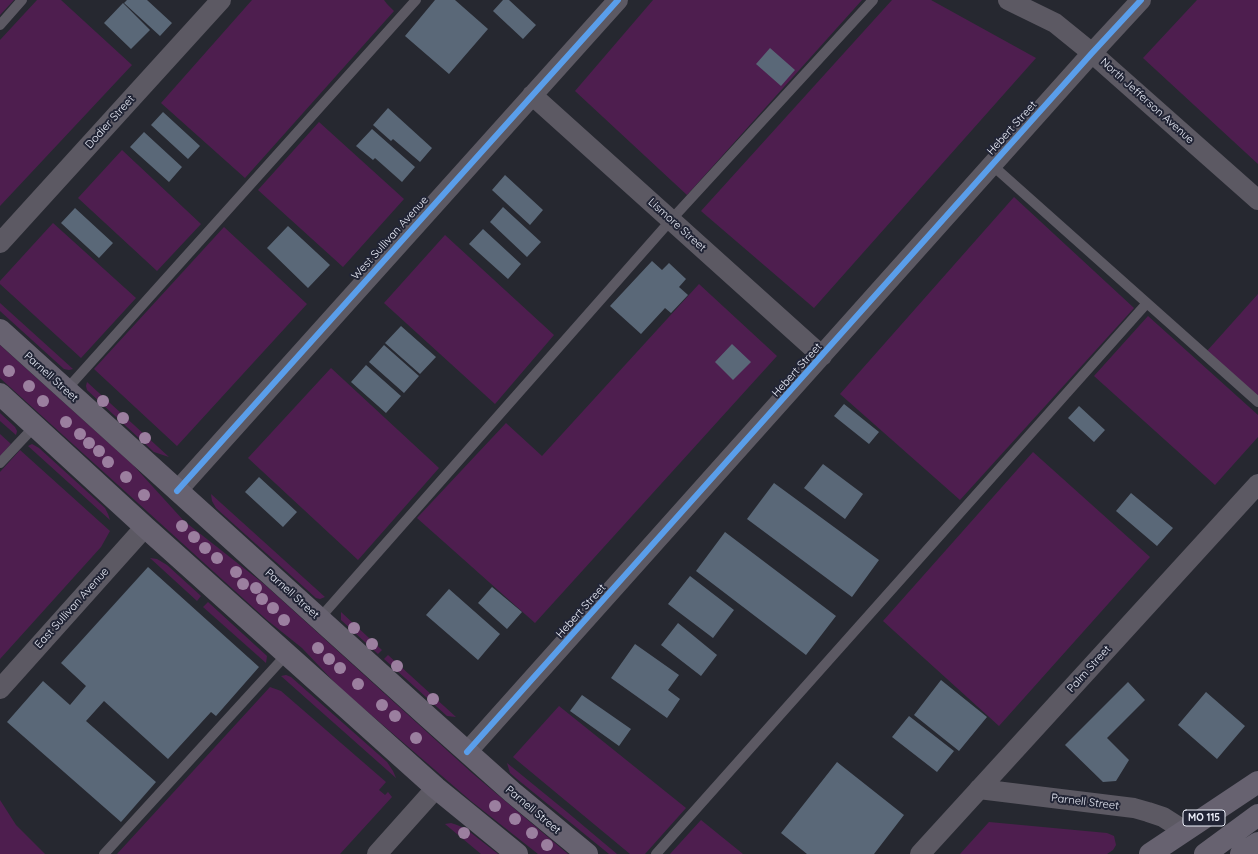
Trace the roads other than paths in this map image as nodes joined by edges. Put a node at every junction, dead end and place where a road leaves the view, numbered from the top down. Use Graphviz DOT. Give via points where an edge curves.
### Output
graph roads {
  1 [pos="22,0"];
  2 [pos="220,0"];
  3 [pos="416,0"];
  4 [pos="618,0"];
  5 [pos="873,0"];
  6 [pos="1008,0"];
  7 [pos="1142,0"];
  8 [pos="0,25"];
  9 [pos="1092,53"];
  10 [pos="532,95"];
  11 [pos="992,165"];
  12 [pos="1258,200"];
  13 [pos="671,220"];
  14 [pos="0,244"];
  15 [pos="1147,303"];
  16 [pos="0,330"];
  17 [pos="822,356"];
  18 [pos="66,390"];
  19 [pos="0,394"];
  20 [pos="1258,402"];
  21 [pos="34,426"];
  22 [pos="0,463"];
  23 [pos="1258,484"];
  24 [pos="177,490"];
  25 [pos="145,527"];
  26 [pos="319,619"];
  27 [pos="286,655"];
  28 [pos="0,689"];
  29 [pos="467,752"];
  30 [pos="1258,782"];
  31 [pos="436,788"];
  32 [pos="979,789"];
  33 [pos="1258,815"];
  34 [pos="1185,831"];
  35 [pos="1258,843"];
  36 [pos="104,854"];
  37 [pos="377,854"];
  38 [pos="517,854"];
  39 [pos="587,854"];
  40 [pos="656,854"];
  41 [pos="920,854"];
  42 [pos="1150,854"];
  43 [pos="1204,854"];
  44 [pos="1241,854"];
  1 -- 8 [label="lane"];
  2 -- 14 [label="street, Dodier Street"];
  3 -- 18 [label="lane"];
  4 -- 10 [label="street, West Sullivan Avenue"];
  5 -- 13 [label="lane"];
  6 -- 9 [label="street, North Jefferson Avenue" via="1055,23"];
  7 -- 9 [label="street, Hebert Street"];
  9 -- 11 [label="street, Hebert Street"];
  9 -- 12 [label="street, North Jefferson Avenue"];
  10 -- 13 [label="street, Lismore Street"];
  10 -- 24 [label="street, West Sullivan Avenue"];
  11 -- 15 [label="lane"];
  11 -- 17 [label="street, Hebert Street"];
  13 -- 17 [label="street, Lismore Street"];
  13 -- 26 [label="lane"];
  15 -- 20 [label="lane"];
  15 -- 40 [label="lane"];
  16 -- 18 [label="main road, Parnell Street"];
  17 -- 29 [label="street, Hebert Street"];
  18 -- 24 [label="main road, Parnell Street"];
  19 -- 21 [label="main road"];
  21 -- 22 [label="lane"];
  21 -- 25 [label="main road"];
  23 -- 32 [label="street, Palm Street"];
  24 -- 26 [label="main road, Parnell Street"];
  25 -- 27 [label="main road"];
  25 -- 28 [label="street, East Sullivan Avenue"];
  26 -- 29 [label="main road, Parnell Street"];
  27 -- 31 [label="main road"];
  27 -- 36 [label="lane"];
  29 -- 39 [label="main road, Parnell Street"];
  30 -- 34 [label="main road, MO 115"];
  31 -- 37 [label="street"];
  31 -- 38 [label="main road"];
  32 -- 34 [label="street, Parnell Street" via="1134,808 1163,817"];
  32 -- 41 [label="street, Palm Street"];
  33 -- 43 [label="main road"];
  34 -- 42 [label="main road, MO 115"];
  35 -- 44 [label="main road"];
}
